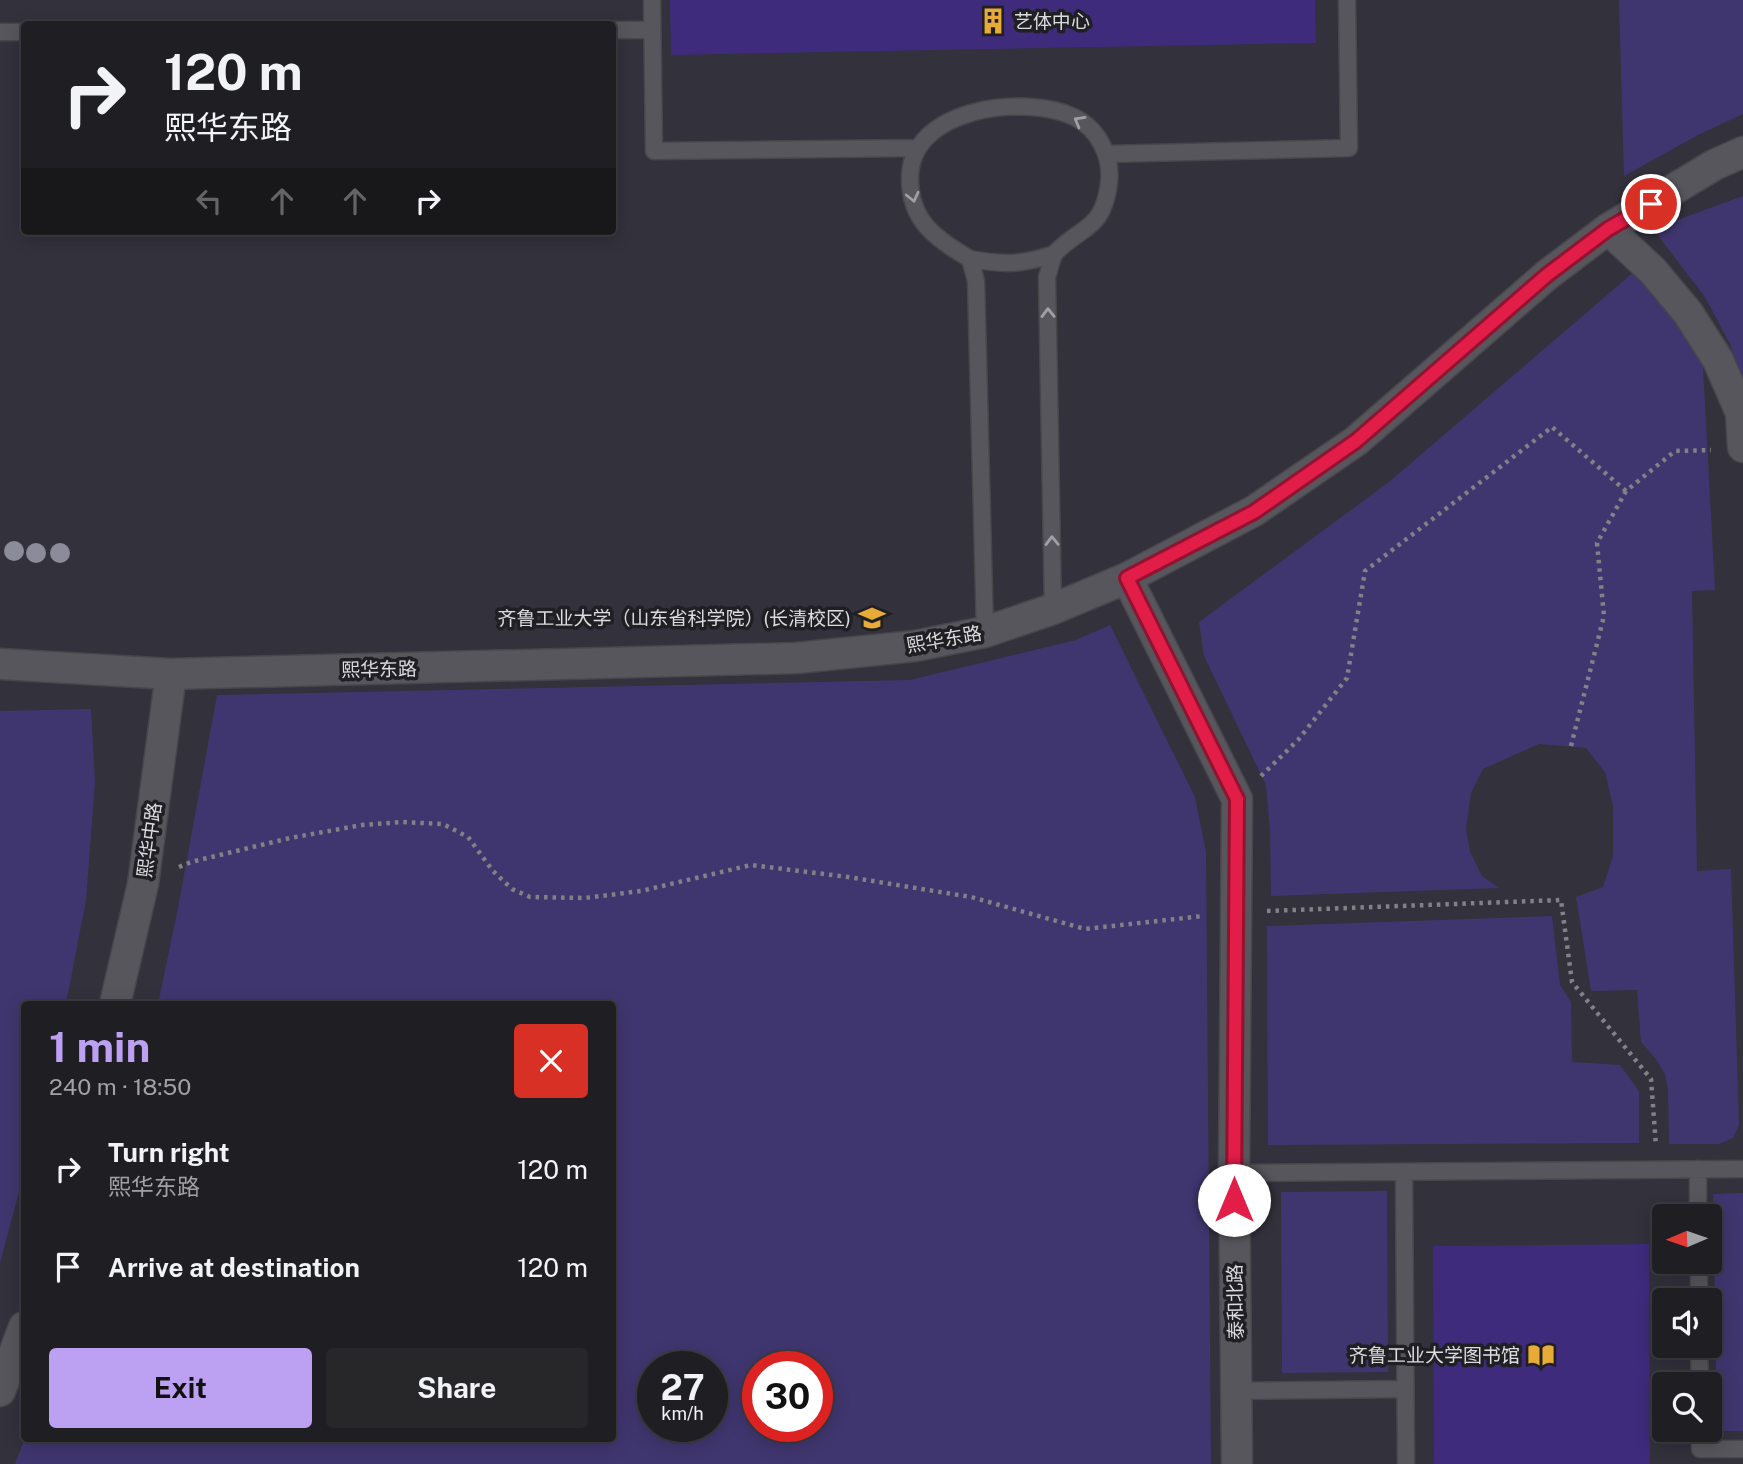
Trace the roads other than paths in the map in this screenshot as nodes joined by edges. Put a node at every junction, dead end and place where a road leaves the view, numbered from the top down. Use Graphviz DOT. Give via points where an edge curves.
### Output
graph roads {
  1 [pos="652,0"];
  2 [pos="1347,0"];
  3 [pos="616,30"];
  4 [pos="652,30"];
  5 [pos="21,32"];
  6 [pos="0,33"];
  7 [pos="917,148"];
  8 [pos="1743,152"];
  9 [pos="1106,154"];
  10 [pos="1608,229"];
  11 [pos="1054,254"];
  12 [pos="970,259"];
  13 [pos="1729,448"];
  14 [pos="1127,578"];
  15 [pos="1053,609"];
  16 [pos="985,632"];
  17 [pos="0,664"];
  18 [pos="171,674"];
  19 [pos="116,1001"];
  20 [pos="1698,1169"];
  21 [pos="1743,1169"];
  22 [pos="1404,1172"];
  23 [pos="1234,1173"];
  24 [pos="1698,1204"];
  25 [pos="21,1335"];
  26 [pos="1405,1390"];
  27 [pos="0,1391"];
  28 [pos="1236,1391"];
  29 [pos="1700,1442"];
  30 [pos="1743,1449"];
  31 [pos="1237,1464"];
  32 [pos="1406,1464"];
  1 -- 4 [label="lane"];
  2 -- 9 [label="lane" via="1349,148"];
  3 -- 4 [label="lane"];
  4 -- 7 [label="lane" via="654,151"];
  5 -- 6 [label="lane"];
  9 -- 7 [label="lane, one-way" via="1092,129 1074,117 1027,107 977,110 949,120"];
  7 -- 12 [label="lane, one-way" via="910,169 910,194 919,219 942,242"];
  8 -- 10 [label="street, 熙华东路"];
  9 -- 11 [label="lane" via="1110,181 1105,205 1092,225"];
  10 -- 13 [label="street" via="1662,281 1718,360 1741,413"];
  10 -- 14 [label="street, 熙华东路" via="1547,275 1356,441 1254,512"];
  11 -- 12 [label="lane" via="1026,263"];
  15 -- 11 [label="lane, one-way" via="1048,277"];
  12 -- 16 [label="lane" via="976,281"];
  14 -- 15 [label="street, 熙华东路"];
  14 -- 23 [label="street, 泰和北路" via="1237,799"];
  15 -- 16 [label="street, 熙华东路"];
  16 -- 18 [label="street, 熙华东路" via="915,646 797,658"];
  17 -- 18 [label="street, 熙华东路"];
  18 -- 19 [label="street, 熙华中路" via="143,884"];
  20 -- 21 [label="lane"];
  20 -- 22 [label="lane"];
  20 -- 24 [label="lane"];
  22 -- 23 [label="lane"];
  22 -- 26 [label="lane"];
  23 -- 28 [label="street, 泰和北路"];
  25 -- 27 [label="street"];
  26 -- 28 [label="lane"];
  26 -- 32 [label="lane"];
  28 -- 31 [label="street, 泰和北路"];
  29 -- 30 [label="lane" via="1700,1449"];
}
